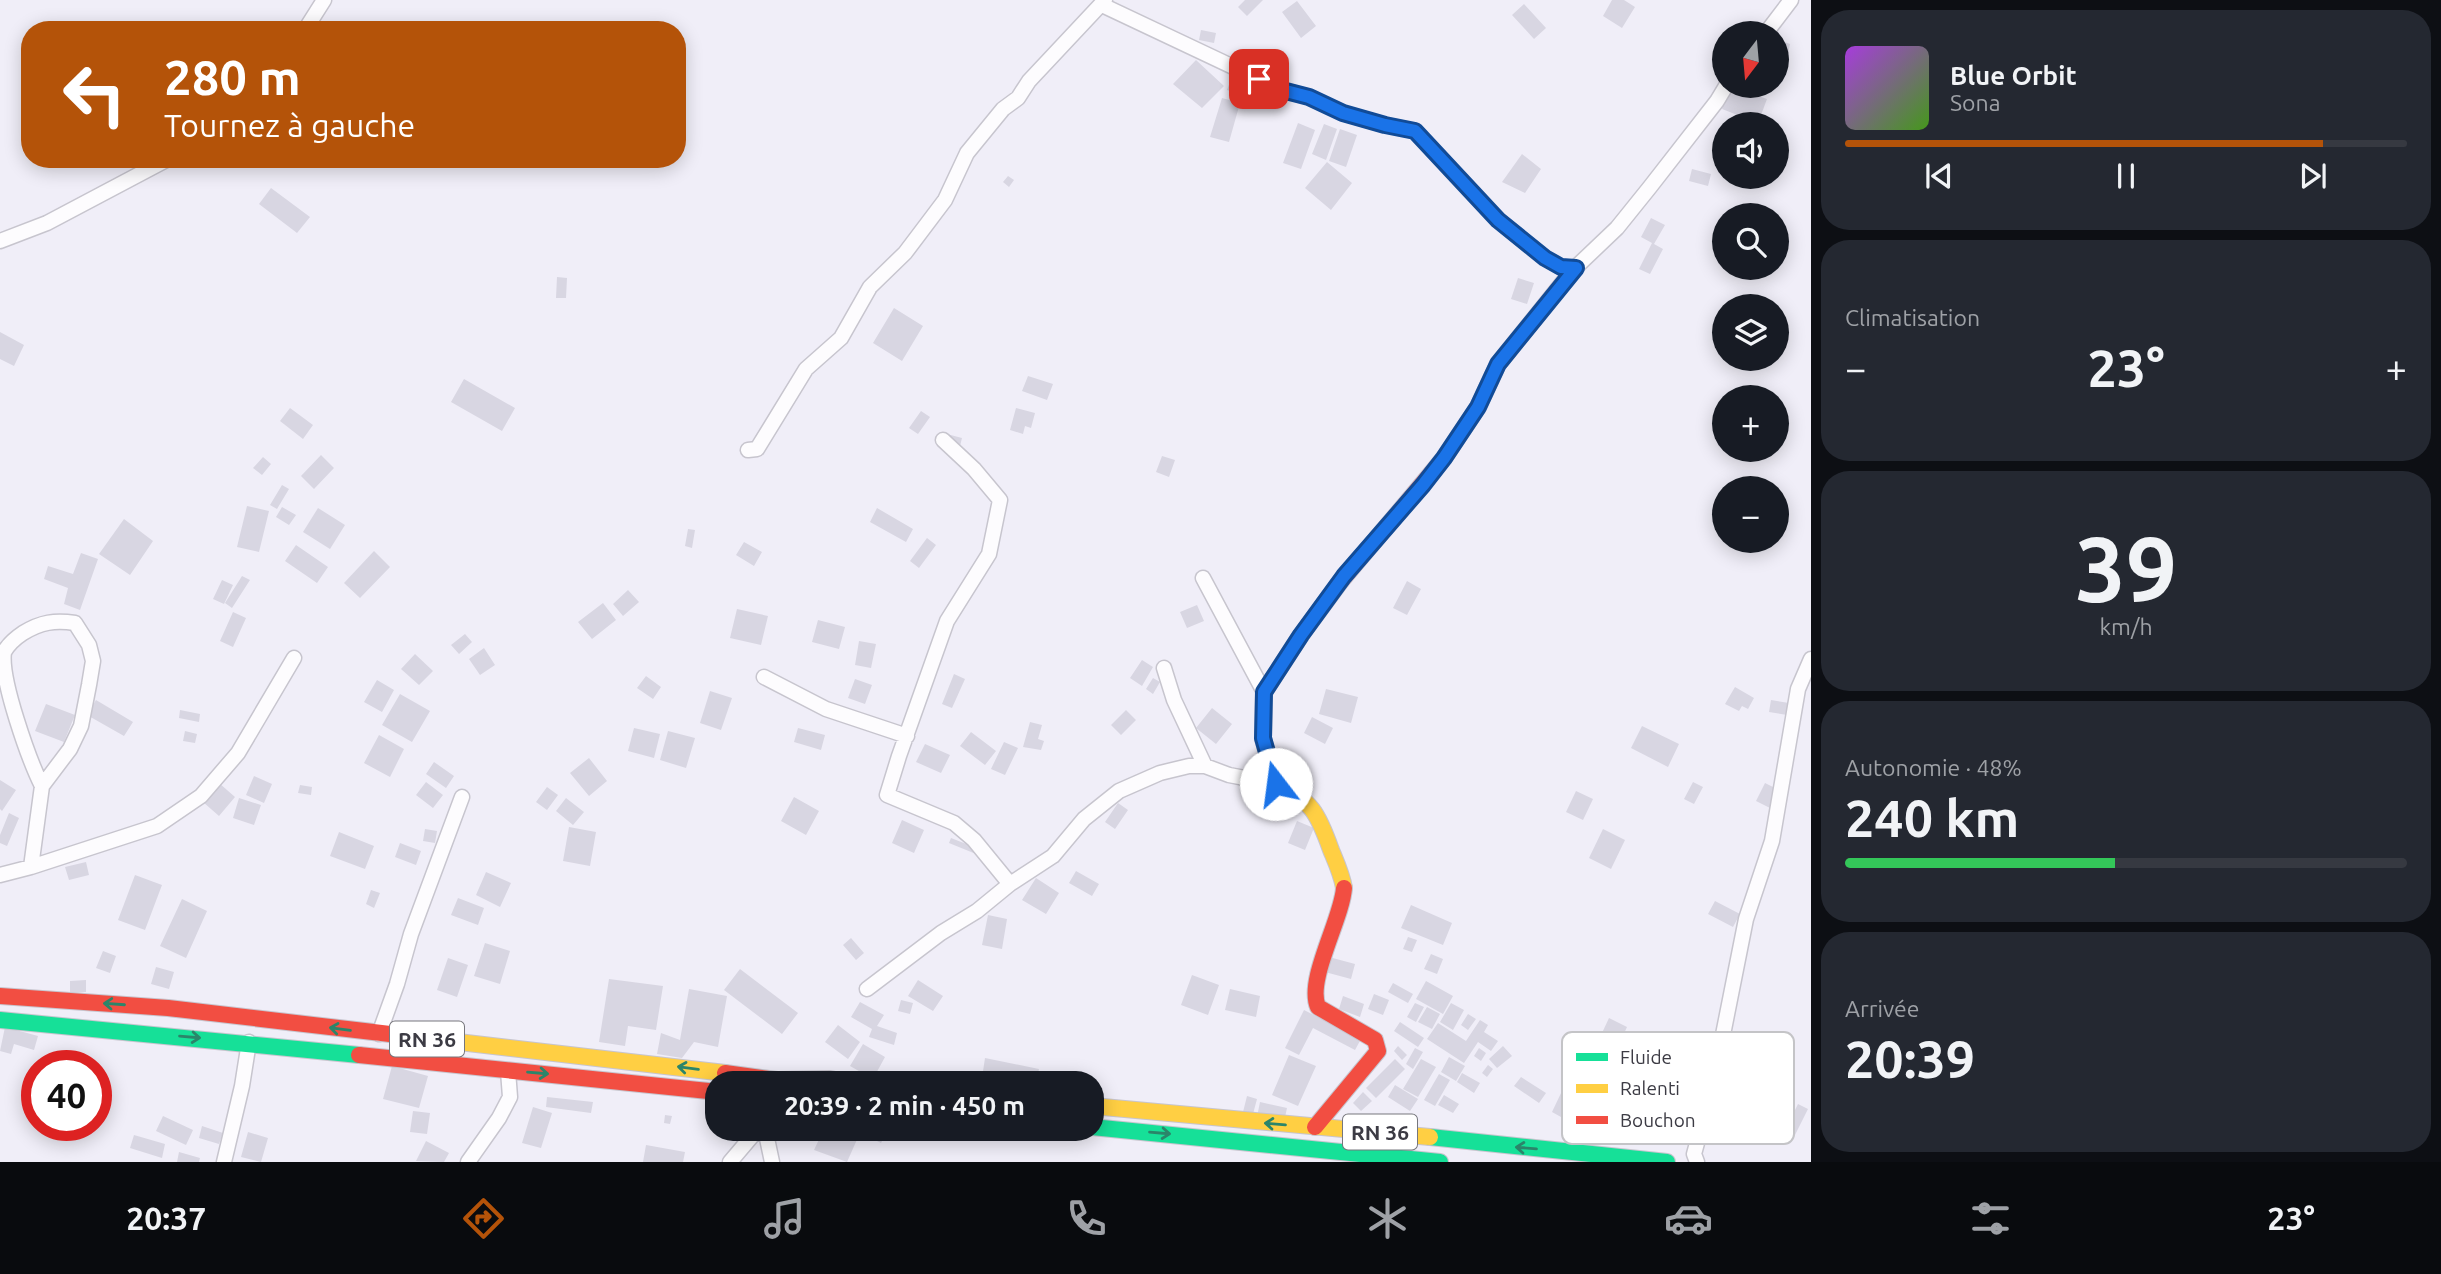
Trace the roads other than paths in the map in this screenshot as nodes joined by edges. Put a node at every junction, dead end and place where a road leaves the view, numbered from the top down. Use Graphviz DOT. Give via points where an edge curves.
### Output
graph roads {
  1 [pos="324,0"];
  2 [pos="1791,0"];
  3 [pos="1103,2"];
  4 [pos="311,21"];
  5 [pos="1775,21"];
  6 [pos="1719,98"];
  7 [pos="151,168"];
  8 [pos="0,241"];
  9 [pos="1576,268"];
  10 [pos="943,440"];
  11 [pos="748,450"];
  12 [pos="1203,578"];
  13 [pos="1,650"];
  14 [pos="294,658"];
  15 [pos="1811,659"];
  16 [pos="1164,668"];
  17 [pos="764,677"];
  18 [pos="1264,692"];
  19 [pos="907,736"];
  20 [pos="1205,766"];
  21 [pos="1276,784"];
  22 [pos="42,786"];
  23 [pos="462,796"];
  24 [pos="31,867"];
  25 [pos="0,875"];
  26 [pos="1010,884"];
  27 [pos="867,989"];
  28 [pos="0,996"];
  29 [pos="0,1020"];
  30 [pos="1724,1032"];
  31 [pos="379,1034"];
  32 [pos="249,1042"];
  33 [pos="508,1071"];
  34 [pos="705,1071"];
  35 [pos="705,1090"];
  36 [pos="1104,1107"];
  37 [pos="1315,1127"];
  38 [pos="1104,1128"];
  39 [pos="748,1141"];
  40 [pos="768,1141"];
  41 [pos="1697,1144"];
  42 [pos="1288,1145"];
  43 [pos="1382,1158"];
  44 [pos="224,1162"];
  45 [pos="468,1162"];
  46 [pos="730,1162"];
  47 [pos="772,1162"];
  48 [pos="1288,1162"];
  49 [pos="1440,1162"];
  50 [pos="1667,1162"];
  51 [pos="1697,1162"];
  1 -- 4 [label="street"];
  2 -- 5 [label="street"];
  3 -- 9 [label="street" via="1282,90 1343,113 1415,131 1498,220 1545,258 1561,267"];
  3 -- 11 [label="street" via="967,153 937,211 905,253 870,287 841,338 806,369 757,449"];
  6 -- 9 [label="street" via="1616,228"];
  7 -- 8 [label="street" via="47,223"];
  9 -- 18 [label="main road" via="1498,364 1478,407 1444,458 1344,576"];
  10 -- 19 [label="street" via="1000,500 989,554 947,621"];
  12 -- 18 [label="street"];
  13 -- 22 [label="street" via="11,717"];
  13 -- 22 [label="street" via="37,624 55,620 75,623 89,645 93,661 81,726"];
  14 -- 24 [label="street" via="238,753 201,796 157,826"];
  15 -- 30 [label="street" via="1798,689 1772,841 1746,919"];
  16 -- 20 [label="street"];
  17 -- 19 [label="street" via="826,709"];
  18 -- 21 [label="main road" via="1263,738"];
  19 -- 26 [label="street" via="887,795 954,823"];
  20 -- 21 [label="street"];
  20 -- 26 [label="street" via="1160,773 1119,791 1084,819 1053,856"];
  21 -- 37 [label="main road" via="1304,799 1319,817 1344,885 1314,998 1318,1007 1378,1045 1378,1051"];
  22 -- 24 [label="street"];
  23 -- 31 [label="street"];
  24 -- 25 [label="street"];
  26 -- 27 [label="street"];
  31 -- 28 [label="main road, RN 36, one-way" via="168,1008"];
  29 -- 32 [label="main road, RN 36, one-way"];
  34 -- 31 [label="main road, RN 36, one-way"];
  32 -- 33 [label="main road, RN 36"];
  32 -- 44 [label="street"];
  33 -- 35 [label="main road, RN 36, one-way"];
  33 -- 45 [label="street" via="510,1097"];
  37 -- 36 [label="main road, RN 36, one-way"];
  50 -- 37 [label="main road, RN 36, one-way"];
  38 -- 42 [label="main road, RN 36, one-way"];
  39 -- 46 [label="street"];
  40 -- 47 [label="street"];
  41 -- 51 [label="street"];
  42 -- 43 [label="main road, RN 36"];
  42 -- 48 [label="street"];
  43 -- 49 [label="main road, RN 36"];
}
